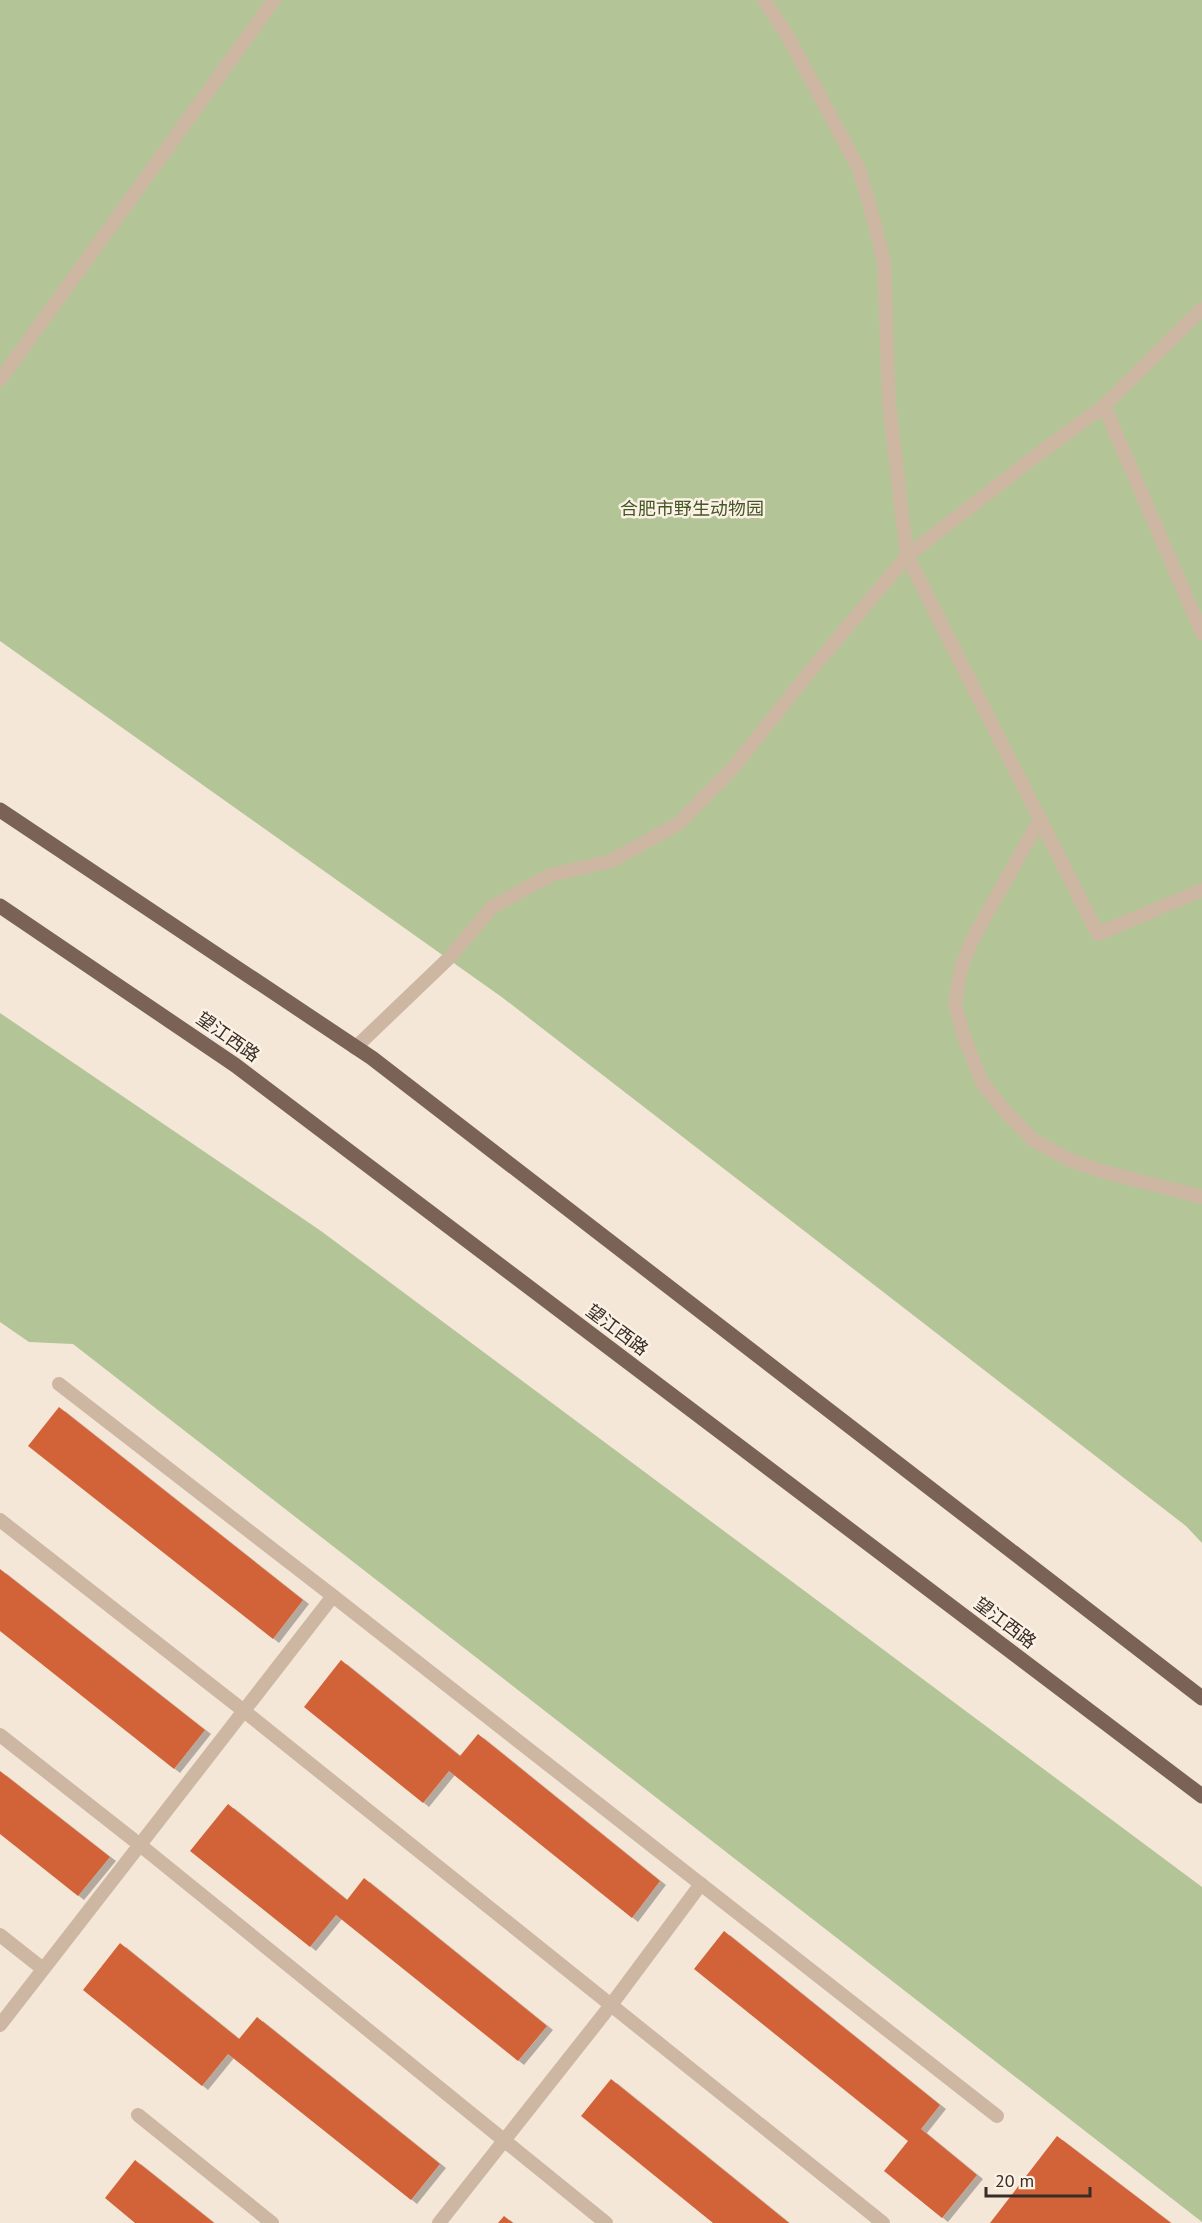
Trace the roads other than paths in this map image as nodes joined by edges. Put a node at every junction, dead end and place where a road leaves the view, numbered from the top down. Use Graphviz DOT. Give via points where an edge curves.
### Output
graph roads {
  1 [pos="274,0"];
  2 [pos="764,0"];
  3 [pos="1202,309"];
  4 [pos="0,380"];
  5 [pos="1104,406"];
  6 [pos="907,556"];
  7 [pos="1202,633"];
  8 [pos="0,810"];
  9 [pos="1040,819"];
  10 [pos="1202,890"];
  11 [pos="0,906"];
  12 [pos="355,1048"];
  13 [pos="1202,1197"];
  14 [pos="59,1384"];
  15 [pos="0,1520"];
  16 [pos="333,1596"];
  17 [pos="1202,1698"];
  18 [pos="244,1711"];
  19 [pos="0,1735"];
  20 [pos="1202,1796"];
  21 [pos="140,1845"];
  22 [pos="701,1884"];
  23 [pos="0,1935"];
  24 [pos="43,1969"];
  25 [pos="611,2005"];
  26 [pos="0,2025"];
  27 [pos="138,2115"];
  28 [pos="997,2116"];
  29 [pos="504,2140"];
  30 [pos="272,2223"];
  31 [pos="440,2223"];
  32 [pos="606,2223"];
  33 [pos="883,2223"];
  1 -- 4 [label="lane"];
  2 -- 6 [label="lane" via="858,167 870,206 884,262 889,403"];
  3 -- 5 [label="lane"];
  5 -- 6 [label="lane"];
  5 -- 7 [label="lane"];
  6 -- 9 [label="lane"];
  6 -- 12 [label="lane" via="733,768 678,825 611,861 551,875 492,907 450,957"];
  8 -- 12 [label="main road"];
  9 -- 10 [label="lane" via="1098,934"];
  9 -- 13 [label="lane" via="972,940 961,968 956,1004 964,1037 984,1084 1033,1140 1070,1160"];
  11 -- 20 [label="main road, 望江西路" via="235,1065"];
  12 -- 17 [label="main road"];
  14 -- 16 [label="lane"];
  15 -- 18 [label="lane"];
  16 -- 18 [label="lane"];
  16 -- 22 [label="lane"];
  18 -- 21 [label="lane"];
  18 -- 25 [label="lane"];
  19 -- 21 [label="lane"];
  21 -- 24 [label="lane"];
  21 -- 29 [label="lane"];
  22 -- 25 [label="lane"];
  22 -- 28 [label="lane"];
  23 -- 24 [label="lane"];
  24 -- 26 [label="lane"];
  25 -- 29 [label="lane"];
  25 -- 33 [label="lane"];
  27 -- 30 [label="lane"];
  29 -- 31 [label="lane"];
  29 -- 32 [label="lane"];
}
